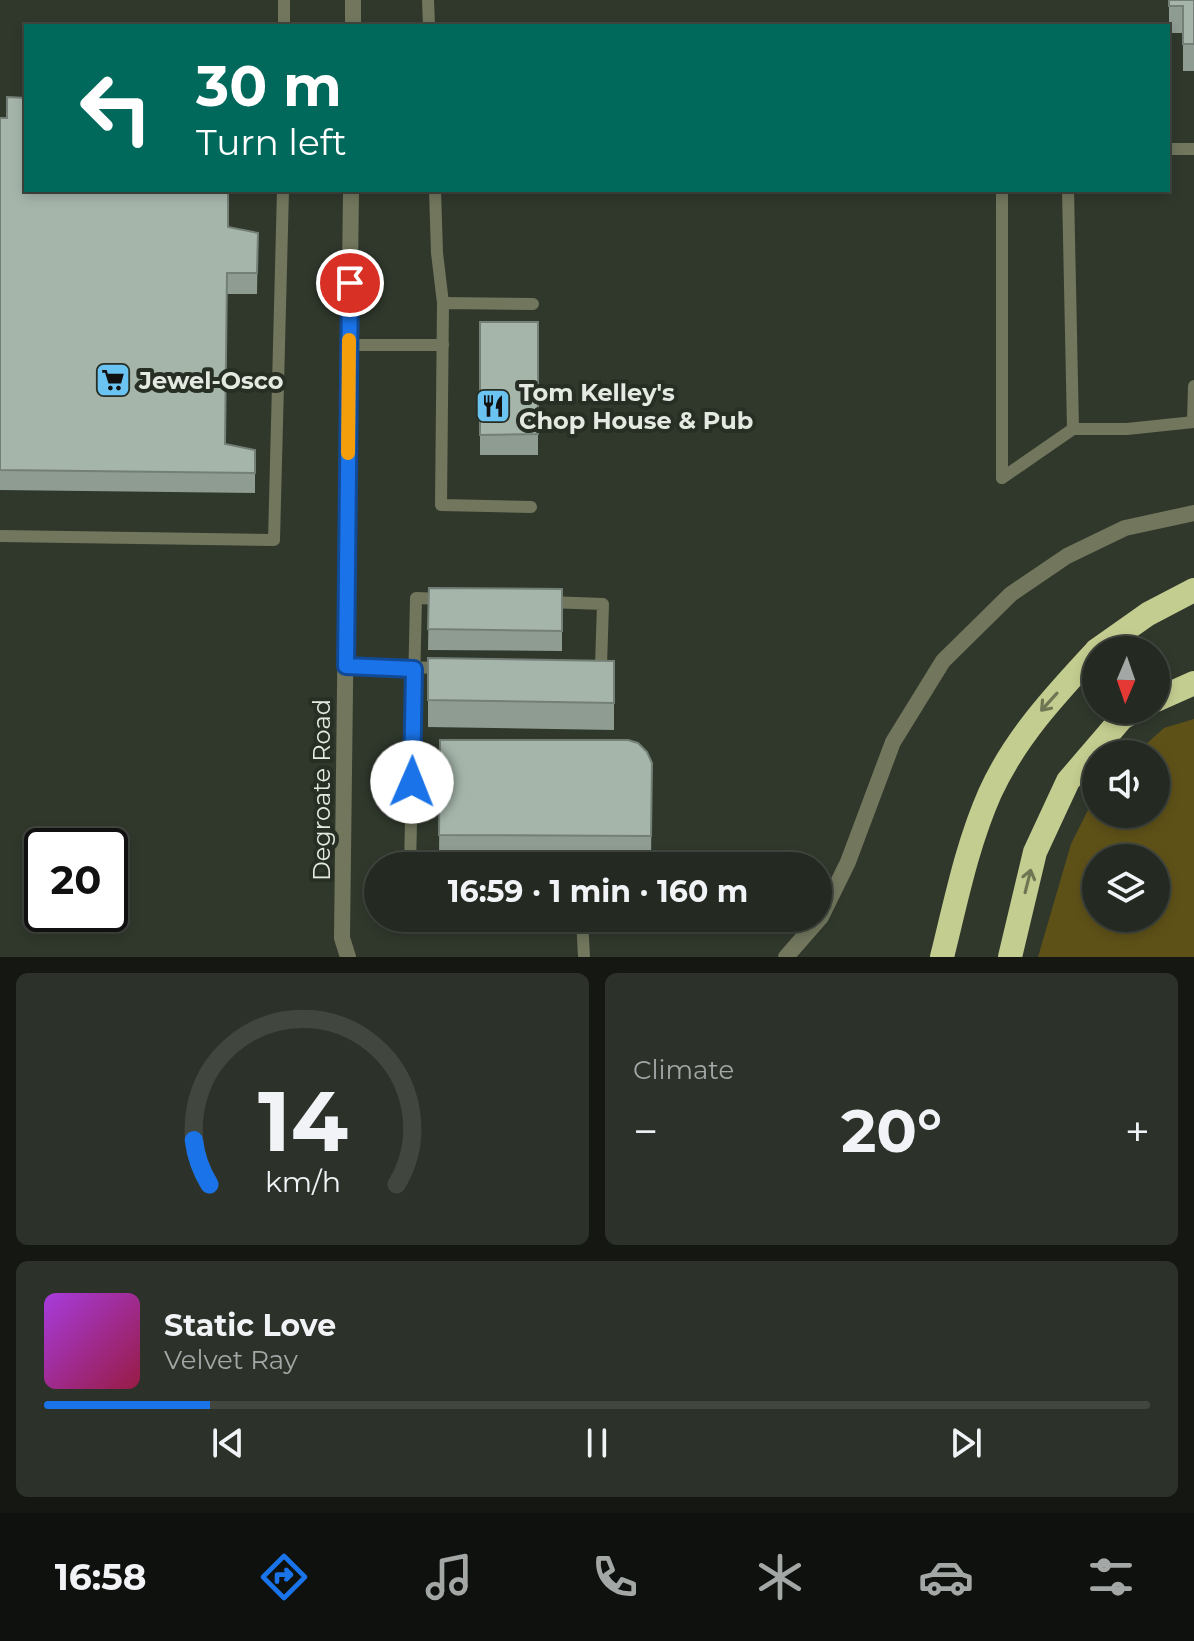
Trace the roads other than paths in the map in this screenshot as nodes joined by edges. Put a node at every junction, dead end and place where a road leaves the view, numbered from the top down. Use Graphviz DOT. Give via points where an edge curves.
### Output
graph roads {
  1 [pos="284,0"];
  2 [pos="353,0"];
  3 [pos="428,0"];
  4 [pos="284,24"];
  5 [pos="353,24"];
  6 [pos="429,24"];
  7 [pos="1170,149"];
  8 [pos="1194,149"];
  9 [pos="283,192"];
  10 [pos="351,192"];
  11 [pos="435,192"];
  12 [pos="1002,192"];
  13 [pos="1068,192"];
  14 [pos="443,303"];
  15 [pos="533,304"];
  16 [pos="349,345"];
  17 [pos="443,345"];
  18 [pos="1194,386"];
  19 [pos="1194,422"];
  20 [pos="1073,429"];
  21 [pos="531,507"];
  22 [pos="1194,513"];
  23 [pos="0,536"];
  24 [pos="1194,590"];
  25 [pos="463,599"];
  26 [pos="541,602"];
  27 [pos="1116,636"];
  28 [pos="1082,665"];
  29 [pos="346,666"];
  30 [pos="585,666"];
  31 [pos="461,668"];
  32 [pos="414,669"];
  33 [pos="1194,683"];
  34 [pos="1170,694"];
  35 [pos="1117,724"];
  36 [pos="410,852"];
  37 [pos="583,932"];
  38 [pos="348,957"];
  39 [pos="584,957"];
  40 [pos="786,957"];
  41 [pos="942,957"];
  42 [pos="1010,957"];
  1 -- 4 [label="lane"];
  2 -- 5 [label="street"];
  3 -- 6 [label="lane"];
  7 -- 8 [label="lane"];
  9 -- 23 [label="lane" via="274,540"];
  10 -- 16 [label="street, Degroate Road"];
  11 -- 14 [label="lane"];
  12 -- 20 [label="lane" via="1002,478"];
  13 -- 20 [label="lane"];
  14 -- 15 [label="lane"];
  14 -- 17 [label="lane"];
  16 -- 17 [label="lane"];
  16 -- 29 [label="street, Degroate Road"];
  17 -- 21 [label="lane" via="441,505"];
  18 -- 19 [label="lane"];
  19 -- 20 [label="lane"];
  22 -- 40 [label="street" via="1125,528 1067,556 1011,594 943,661 893,742 848,862 821,917"];
  24 -- 27 [label="highway"];
  25 -- 32 [label="lane" via="416,598"];
  26 -- 30 [label="lane" via="603,604 601,666"];
  28 -- 41 [label="highway, one-way" via="1042,709 990,792 963,868"];
  29 -- 32 [label="lane"];
  29 -- 38 [label="street, Degroate Road" via="342,938"];
  31 -- 32 [label="lane"];
  32 -- 36 [label="lane"];
  33 -- 34 [label="highway"];
  42 -- 35 [label="highway, one-way" via="1035,852 1068,781"];
  37 -- 39 [label="lane"];
}
